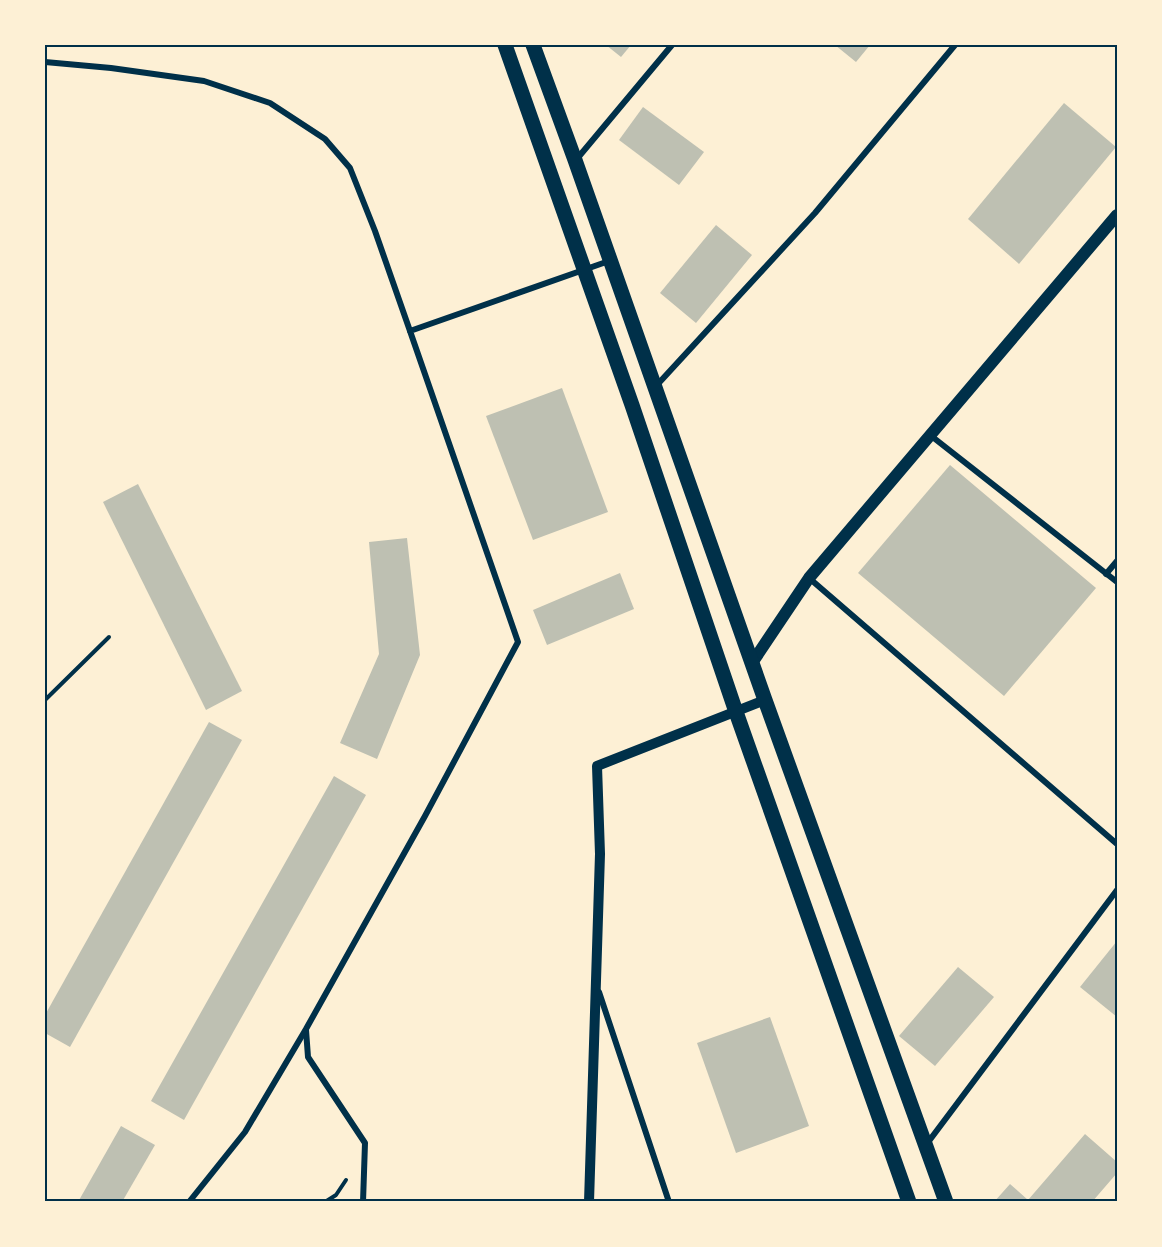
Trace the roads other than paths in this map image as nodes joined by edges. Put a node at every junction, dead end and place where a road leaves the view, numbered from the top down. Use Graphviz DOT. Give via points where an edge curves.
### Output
graph roads {
  1 [pos="505,45"];
  2 [pos="533,45"];
  3 [pos="672,45"];
  4 [pos="955,45"];
  5 [pos="45,62"];
  6 [pos="575,160"];
  7 [pos="1117,215"];
  8 [pos="610,261"];
  9 [pos="585,271"];
  10 [pos="410,332"];
  11 [pos="654,387"];
  12 [pos="930,435"];
  13 [pos="1117,561"];
  14 [pos="1106,574"];
  15 [pos="809,578"];
  16 [pos="1117,582"];
  17 [pos="752,663"];
  18 [pos="765,700"];
  19 [pos="736,712"];
  20 [pos="1117,844"];
  21 [pos="1117,890"];
  22 [pos="596,983"];
  23 [pos="306,1029"];
  24 [pos="926,1145"];
  25 [pos="189,1202"];
  26 [pos="363,1202"];
  27 [pos="589,1202"];
  28 [pos="669,1202"];
  29 [pos="909,1202"];
  30 [pos="946,1202"];
  1 -- 9 [label="main road"];
  2 -- 6 [label="main road"];
  3 -- 6 [label="street"];
  4 -- 11 [label="street" via="815,213"];
  5 -- 10 [label="street" via="204,81 270,103 325,140 350,168"];
  6 -- 8 [label="main road"];
  7 -- 12 [label="main road"];
  8 -- 9 [label="street"];
  8 -- 11 [label="main road"];
  9 -- 10 [label="street"];
  9 -- 19 [label="main road"];
  10 -- 23 [label="street" via="518,642"];
  11 -- 17 [label="main road"];
  12 -- 14 [label="street"];
  12 -- 15 [label="main road"];
  13 -- 14 [label="street"];
  14 -- 16 [label="street"];
  15 -- 17 [label="main road"];
  15 -- 20 [label="street"];
  17 -- 18 [label="main road"];
  18 -- 19 [label="street"];
  18 -- 24 [label="main road"];
  19 -- 22 [label="street" via="597,766 600,854"];
  19 -- 29 [label="main road"];
  21 -- 24 [label="street"];
  22 -- 27 [label="street"];
  22 -- 28 [label="street"];
  23 -- 25 [label="street" via="245,1132"];
  23 -- 26 [label="street" via="308,1057 365,1143"];
  24 -- 30 [label="main road"];
}
